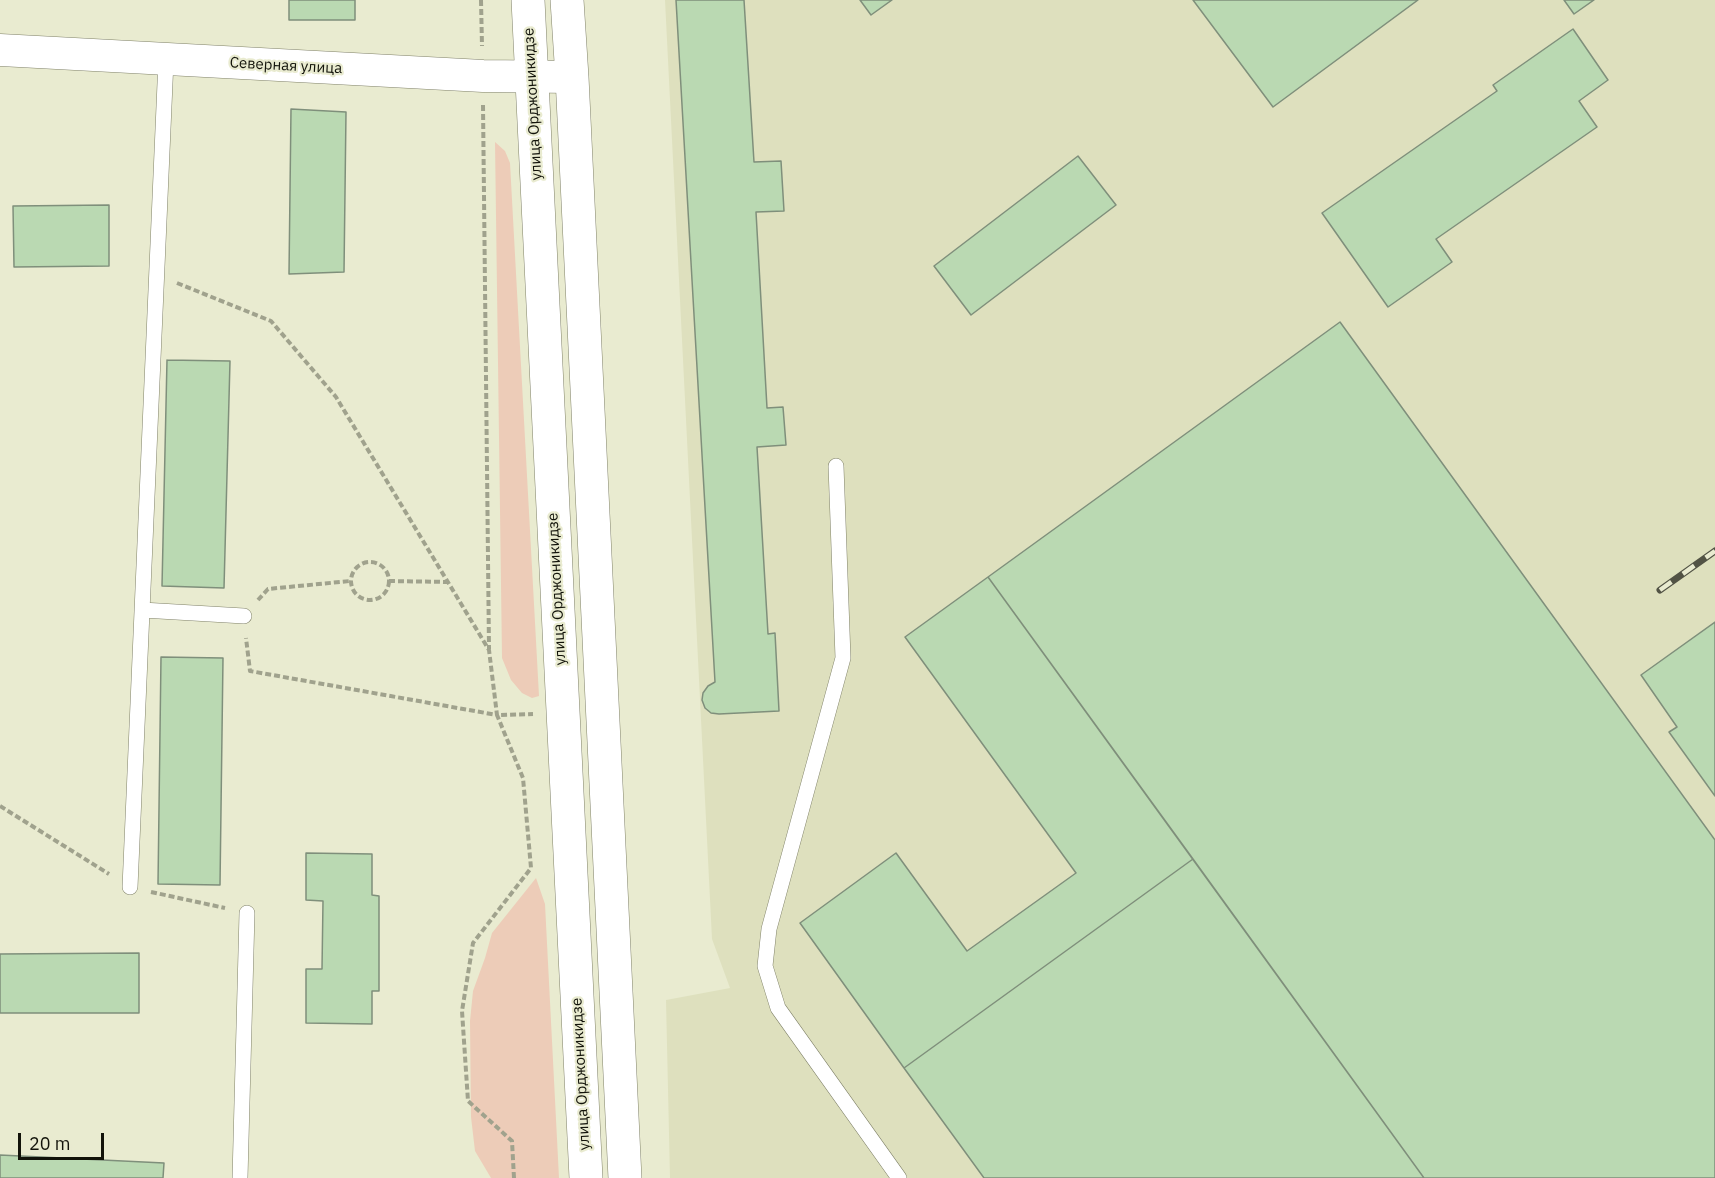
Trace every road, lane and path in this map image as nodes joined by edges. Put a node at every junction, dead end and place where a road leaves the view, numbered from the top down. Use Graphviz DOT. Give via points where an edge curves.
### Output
graph roads {
  1 [pos="481,0"];
  2 [pos="528,0"];
  3 [pos="567,0"];
  4 [pos="0,50"];
  5 [pos="166,60"];
  6 [pos="531,75"];
  7 [pos="483,76"];
  8 [pos="572,77"];
  9 [pos="157,275"];
  10 [pos="836,466"];
  11 [pos="350,581"];
  12 [pos="389,581"];
  13 [pos="448,582"];
  14 [pos="142,609"];
  15 [pos="244,616"];
  16 [pos="489,650"];
  17 [pos="0,806"];
  18 [pos="130,887"];
  19 [pos="247,913"];
  20 [pos="240,1178"];
  21 [pos="586,1178"];
  22 [pos="624,1178"];
  23 [pos="899,1178"];
  1 -- 7 [label="path"];
  2 -- 6 [label="main road, улица Орджоникидзе"];
  3 -- 8 [label="main road"];
  4 -- 5 [label="street, Северная улица"];
  5 -- 7 [label="street, Северная улица"];
  5 -- 9 [label="lane"];
  6 -- 7 [label="street, Северная улица"];
  6 -- 8 [label="street, Северная улица"];
  6 -- 21 [label="main road, улица Орджоникидзе"];
  7 -- 16 [label="path"];
  8 -- 22 [label="main road"];
  9 -- 13 [label="path" via="271,321 336,397"];
  9 -- 14 [label="lane"];
  10 -- 23 [label="lane" via="843,658 769,929 765,966 778,1008"];
  11 -- 12 [label="path" via="360,564 373,562 384,568"];
  11 -- 12 [label="path" via="354,594 370,601 386,592"];
  11 -- 15 [label="path" via="268,589"];
  12 -- 13 [label="path"];
  13 -- 16 [label="path"];
  14 -- 15 [label="lane"];
  14 -- 18 [label="lane"];
  15 -- 16 [label="path" via="250,671 497,715"];
  17 -- 18 [label="path"];
  18 -- 19 [label="path"];
  19 -- 20 [label="lane"];
}
